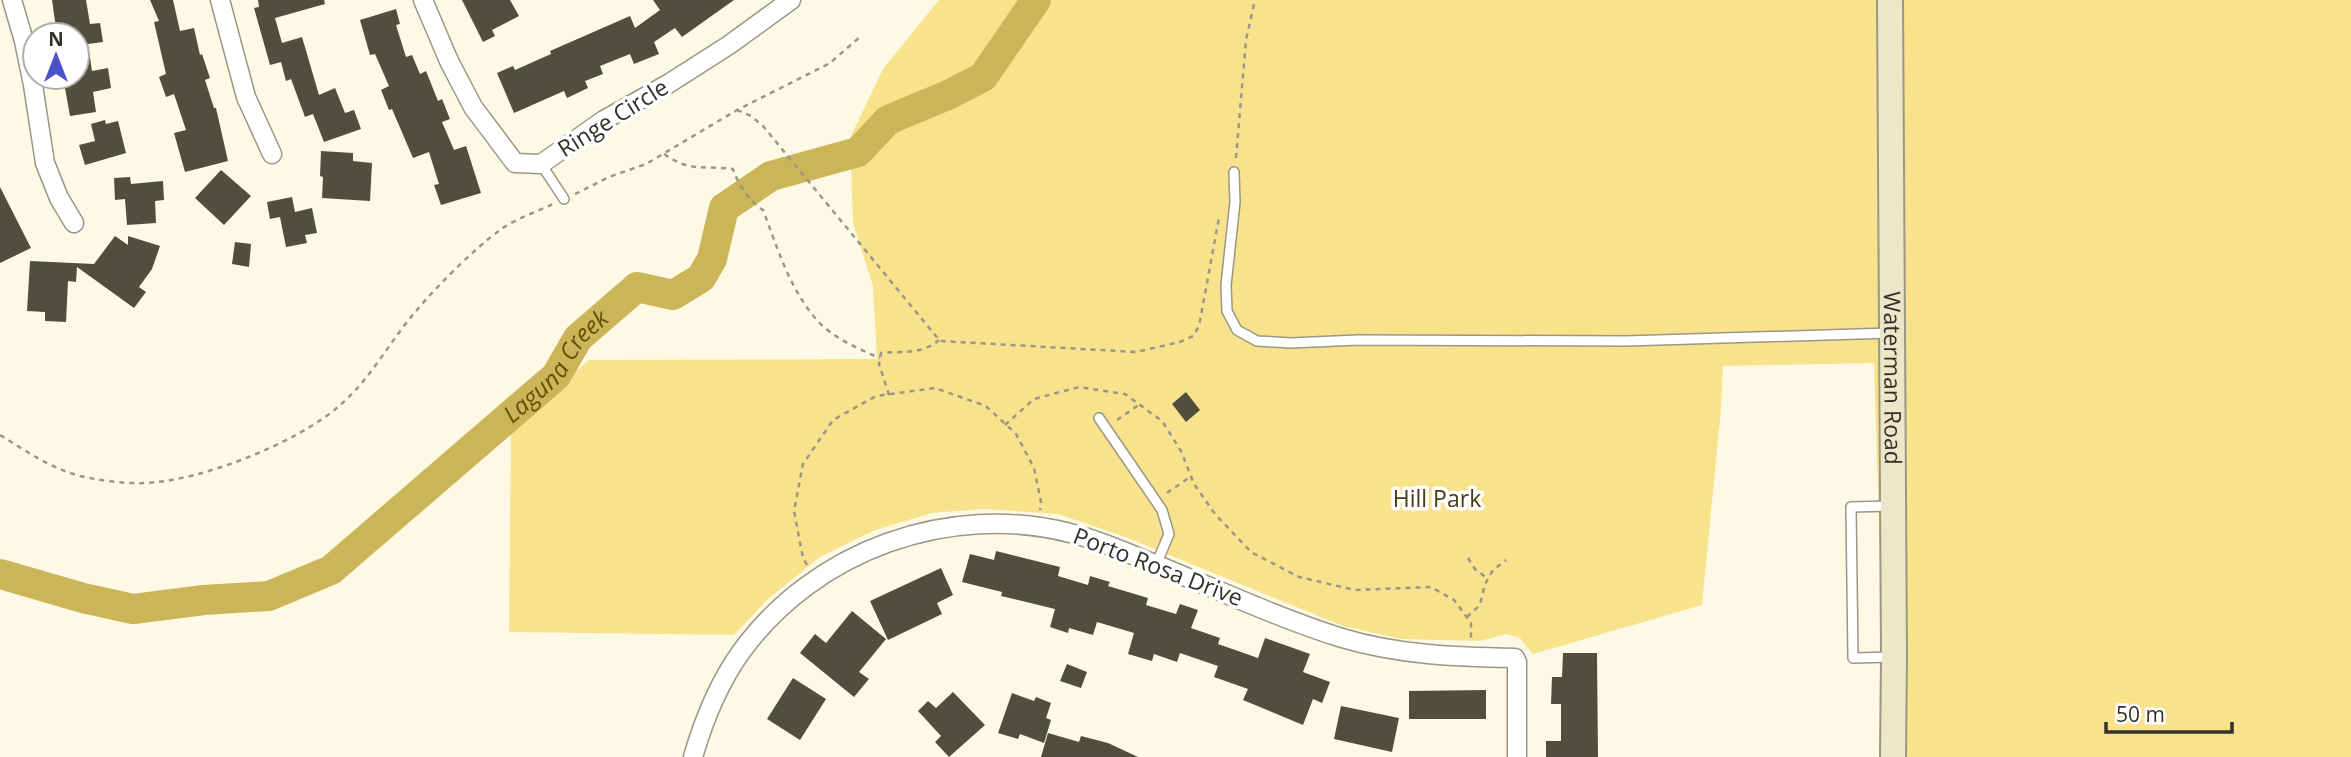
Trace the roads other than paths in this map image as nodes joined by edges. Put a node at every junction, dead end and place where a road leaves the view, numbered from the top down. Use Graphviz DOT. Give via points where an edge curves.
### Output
graph roads {
  1 [pos="12,0"];
  2 [pos="220,0"];
  3 [pos="423,0"];
  4 [pos="791,0"];
  5 [pos="1890,0"];
  6 [pos="272,154"];
  7 [pos="541,164"];
  8 [pos="1234,172"];
  9 [pos="564,199"];
  10 [pos="74,222"];
  11 [pos="1892,333"];
  12 [pos="1099,418"];
  13 [pos="1893,506"];
  14 [pos="1156,565"];
  15 [pos="1894,657"];
  16 [pos="693,757"];
  17 [pos="1517,757"];
  18 [pos="1893,757"];
  1 -- 10 [label="street" via="33,85 45,163"];
  2 -- 6 [label="street" via="242,88"];
  3 -- 7 [label="street, Ringe Circle" via="473,107 516,163"];
  4 -- 7 [label="street, Ringe Circle"];
  5 -- 11 [label="main road, Waterman Road"];
  7 -- 9 [label="lane"];
  8 -- 11 [label="lane" via="1227,312 1237,330 1257,341 1626,341"];
  11 -- 13 [label="main road, Waterman Road"];
  12 -- 14 [label="lane" via="1162,510 1169,534"];
  13 -- 15 [label="main road, Waterman Road"];
  13 -- 15 [label="lane" via="1851,507 1853,658"];
  14 -- 16 [label="street, Porto Rosa Drive" via="1090,538 1036,526 983,523 898,538 857,555 816,580 770,618 742,651 709,708"];
  14 -- 17 [label="street, Porto Rosa Drive" via="1344,639 1415,654 1515,658"];
  15 -- 18 [label="main road, Waterman Road"];
}
